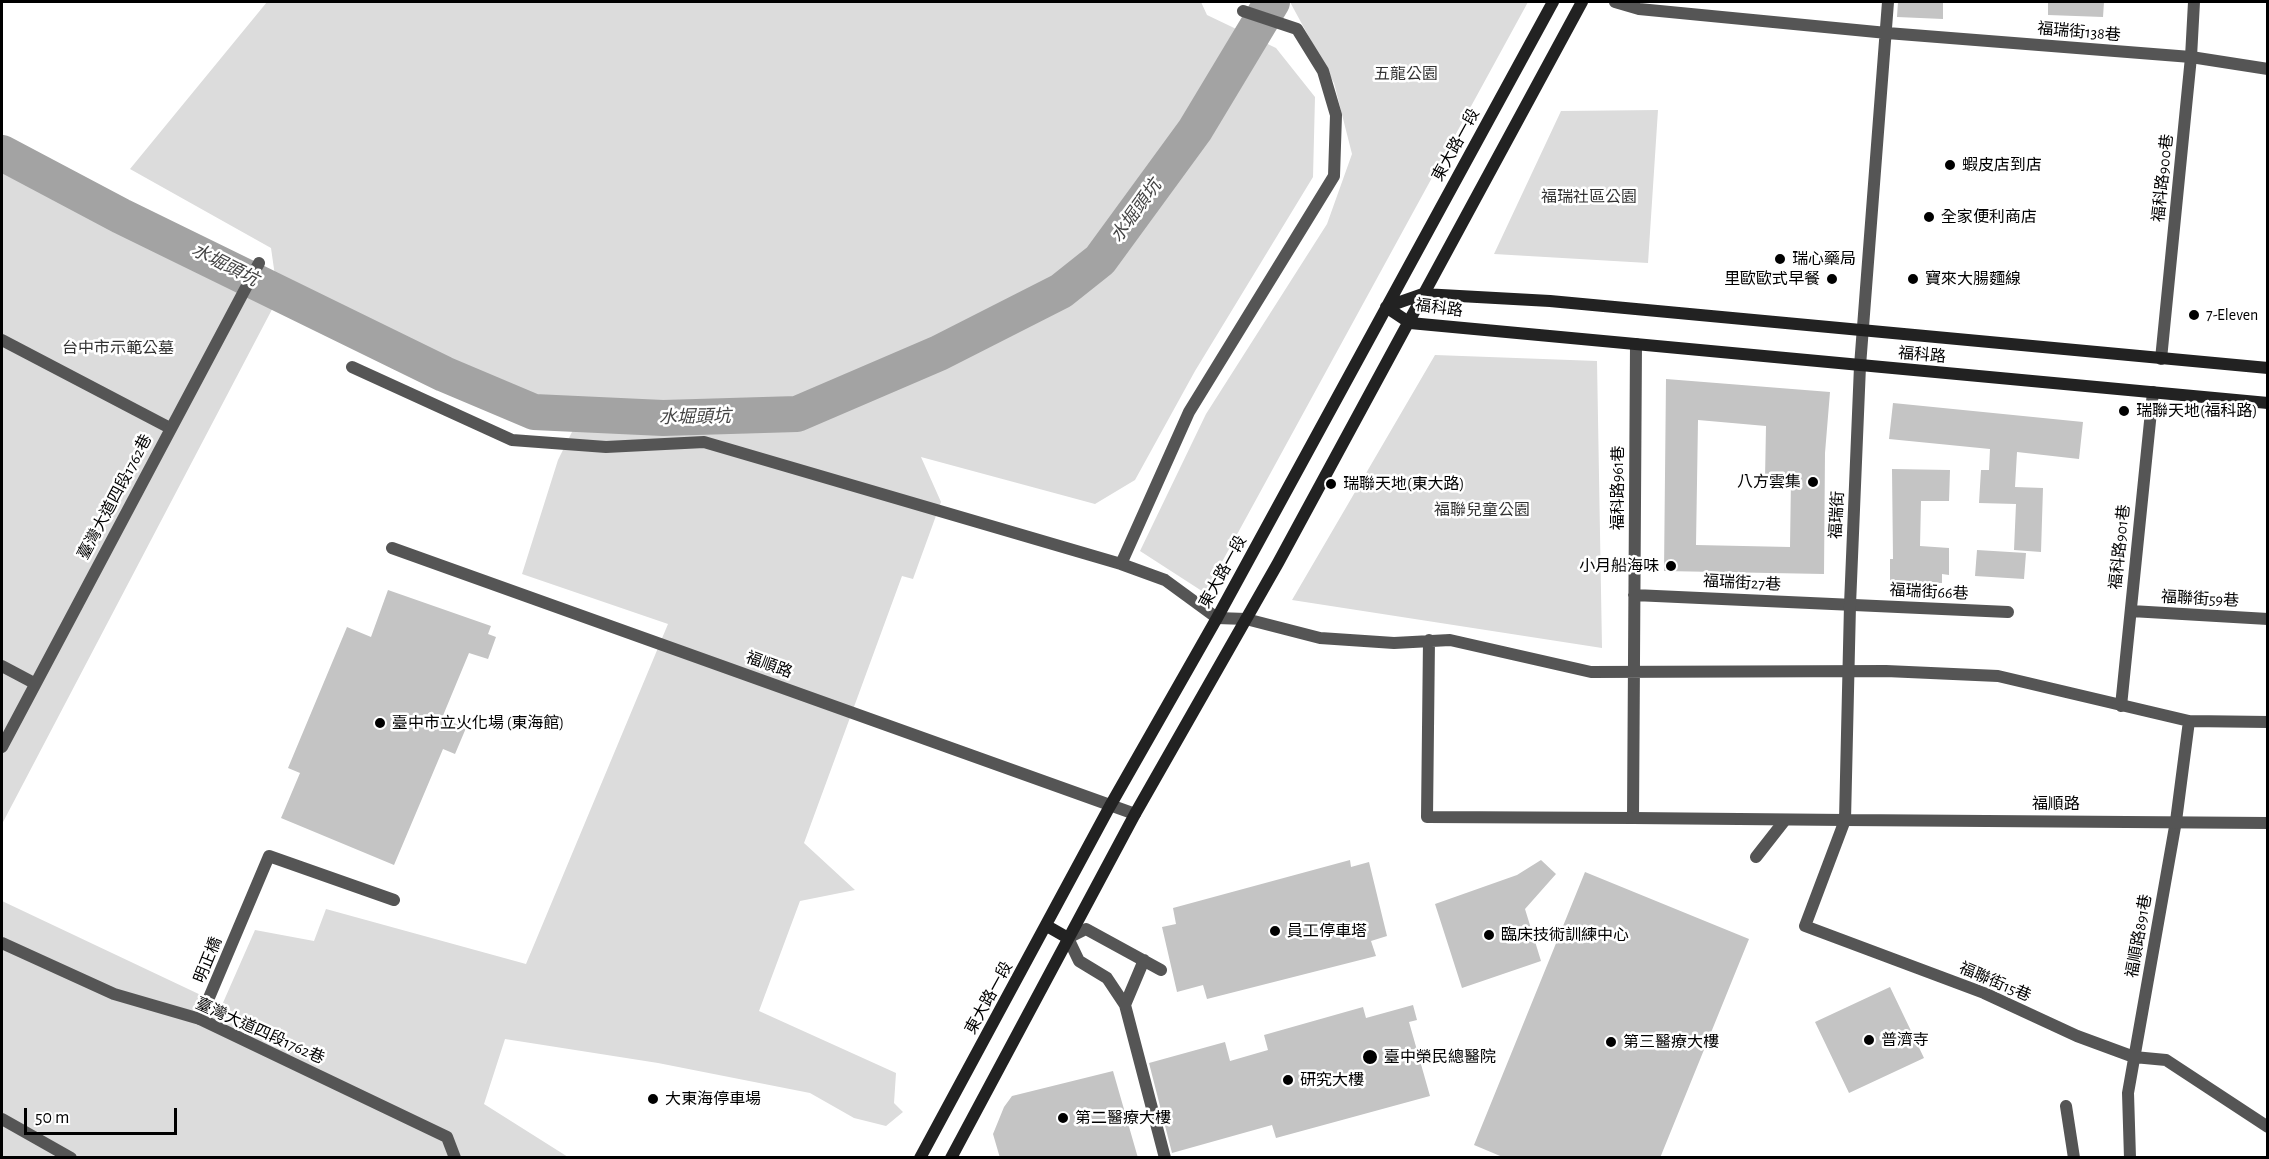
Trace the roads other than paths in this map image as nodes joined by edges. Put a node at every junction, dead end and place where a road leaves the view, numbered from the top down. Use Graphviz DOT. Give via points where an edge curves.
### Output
graph roads {
  1 [pos="1553,2"];
  2 [pos="1582,2"];
  3 [pos="1615,2"];
  4 [pos="1888,2"];
  5 [pos="2194,2"];
  6 [pos="1242,11"];
  7 [pos="1887,33"];
  8 [pos="2191,57"];
  9 [pos="2268,69"];
  10 [pos="259,263"];
  11 [pos="1423,294"];
  12 [pos="1386,308"];
  13 [pos="1410,323"];
  14 [pos="1863,332"];
  15 [pos="2,340"];
  16 [pos="1636,344"];
  17 [pos="2161,358"];
  18 [pos="1860,366"];
  19 [pos="352,367"];
  20 [pos="2268,368"];
  21 [pos="2153,392"];
  22 [pos="2268,403"];
  23 [pos="170,428"];
  24 [pos="392,548"];
  25 [pos="1121,564"];
  26 [pos="1634,595"];
  27 [pos="1850,605"];
  28 [pos="2131,611"];
  29 [pos="2008,612"];
  30 [pos="1217,618"];
  31 [pos="1246,619"];
  32 [pos="2268,620"];
  33 [pos="1429,640"];
  34 [pos="2,666"];
  35 [pos="1632,671"];
  36 [pos="1850,672"];
  37 [pos="34,683"];
  38 [pos="2121,706"];
  39 [pos="2268,722"];
  40 [pos="2189,725"];
  41 [pos="2,747"];
  42 [pos="1110,806"];
  43 [pos="1135,814"];
  44 [pos="1633,818"];
  45 [pos="1785,820"];
  46 [pos="1845,820"];
  47 [pos="2176,821"];
  48 [pos="2268,823"];
  49 [pos="1756,857"];
  50 [pos="394,900"];
  51 [pos="1047,926"];
  52 [pos="1068,938"];
  53 [pos="2,943"];
  54 [pos="1144,960"];
  55 [pos="1161,969"];
  56 [pos="1125,1005"];
  57 [pos="200,1019"];
  58 [pos="2134,1057"];
  59 [pos="2066,1106"];
  60 [pos="2,1119"];
  61 [pos="2268,1127"];
  62 [pos="71,1158"];
  63 [pos="454,1158"];
  64 [pos="920,1158"];
  65 [pos="951,1158"];
  66 [pos="1165,1158"];
  67 [pos="2074,1158"];
  68 [pos="2130,1158"];
  1 -- 12 [label="street, 東大路一段"];
  2 -- 11 [label="street"];
  3 -- 7 [label="street, 福瑞街138巷" via="1639,9"];
  4 -- 7 [label="street, 福瑞街"];
  5 -- 8 [label="street, 福科路900巷"];
  6 -- 25 [label="street" via="1297,29 1323,71 1336,115 1334,176 1190,412"];
  7 -- 8 [label="street, 福瑞街138巷"];
  7 -- 14 [label="street, 福瑞街"];
  8 -- 9 [label="street, 福瑞街138巷"];
  8 -- 17 [label="street, 福科路900巷"];
  10 -- 23 [label="street, 臺灣大道四段1762巷"];
  11 -- 12 [label="street, 福科路"];
  11 -- 13 [label="street"];
  11 -- 14 [label="street, 福科路" via="1550,301"];
  12 -- 13 [label="street, 福科路"];
  12 -- 30 [label="street, 東大路一段"];
  13 -- 16 [label="street, 福科路"];
  13 -- 31 [label="street"];
  14 -- 17 [label="street, 福科路"];
  14 -- 18 [label="street, 福瑞街"];
  15 -- 23 [label="street"];
  16 -- 18 [label="street, 福科路"];
  16 -- 26 [label="street, 福科路961巷"];
  17 -- 20 [label="street, 福科路"];
  18 -- 21 [label="street, 福科路"];
  18 -- 27 [label="street, 福瑞街"];
  19 -- 25 [label="street" via="512,440 606,447 704,442"];
  21 -- 22 [label="street, 福科路"];
  21 -- 28 [label="street, 福科路901巷"];
  23 -- 37 [label="street, 臺灣大道四段1762巷"];
  24 -- 42 [label="street, 福順路"];
  25 -- 30 [label="street" via="1165,580"];
  26 -- 27 [label="street, 福瑞街27巷"];
  26 -- 35 [label="street, 福科路961巷"];
  27 -- 29 [label="street, 福瑞街66巷"];
  27 -- 36 [label="street, 福瑞街"];
  28 -- 32 [label="street, 福聯街59巷"];
  28 -- 38 [label="street, 福科路901巷"];
  30 -- 31 [label="street"];
  30 -- 42 [label="street, 東大路一段"];
  31 -- 33 [label="street" via="1320,638 1395,643"];
  31 -- 43 [label="street"];
  33 -- 35 [label="street" via="1450,640 1592,672"];
  33 -- 44 [label="street" via="1427,817"];
  34 -- 37 [label="street"];
  35 -- 36 [label="street"];
  35 -- 44 [label="street, 福科路961巷"];
  36 -- 38 [label="street" via="1998,676"];
  36 -- 46 [label="street, 福瑞街"];
  37 -- 41 [label="street, 臺灣大道四段1762巷"];
  38 -- 40 [label="street"];
  39 -- 40 [label="street"];
  40 -- 47 [label="street, 福順路891巷"];
  42 -- 43 [label="street, 福順路"];
  42 -- 51 [label="street, 東大路一段"];
  43 -- 52 [label="street"];
  44 -- 45 [label="street"];
  45 -- 46 [label="street"];
  45 -- 49 [label="street"];
  46 -- 47 [label="street, 福順路"];
  46 -- 58 [label="street, 福聯街15巷" via="1805,926 1984,993 2077,1036"];
  47 -- 48 [label="street, 福順路"];
  47 -- 58 [label="street, 福順路891巷"];
  50 -- 57 [label="street, 明正橋" via="268,856"];
  51 -- 52 [label="street"];
  51 -- 64 [label="street, 東大路一段"];
  52 -- 54 [label="street" via="1086,929"];
  52 -- 56 [label="street" via="1079,961 1107,978"];
  52 -- 65 [label="street"];
  53 -- 57 [label="street, 臺灣大道四段1762巷" via="114,993"];
  54 -- 55 [label="street"];
  54 -- 56 [label="street"];
  56 -- 66 [label="street"];
  57 -- 63 [label="street, 臺灣大道四段1762巷" via="447,1137"];
  58 -- 61 [label="street, 福聯街15巷" via="2166,1060"];
  58 -- 68 [label="street, 福順路891巷" via="2128,1093"];
  59 -- 67 [label="street"];
  60 -- 62 [label="street"];
}
